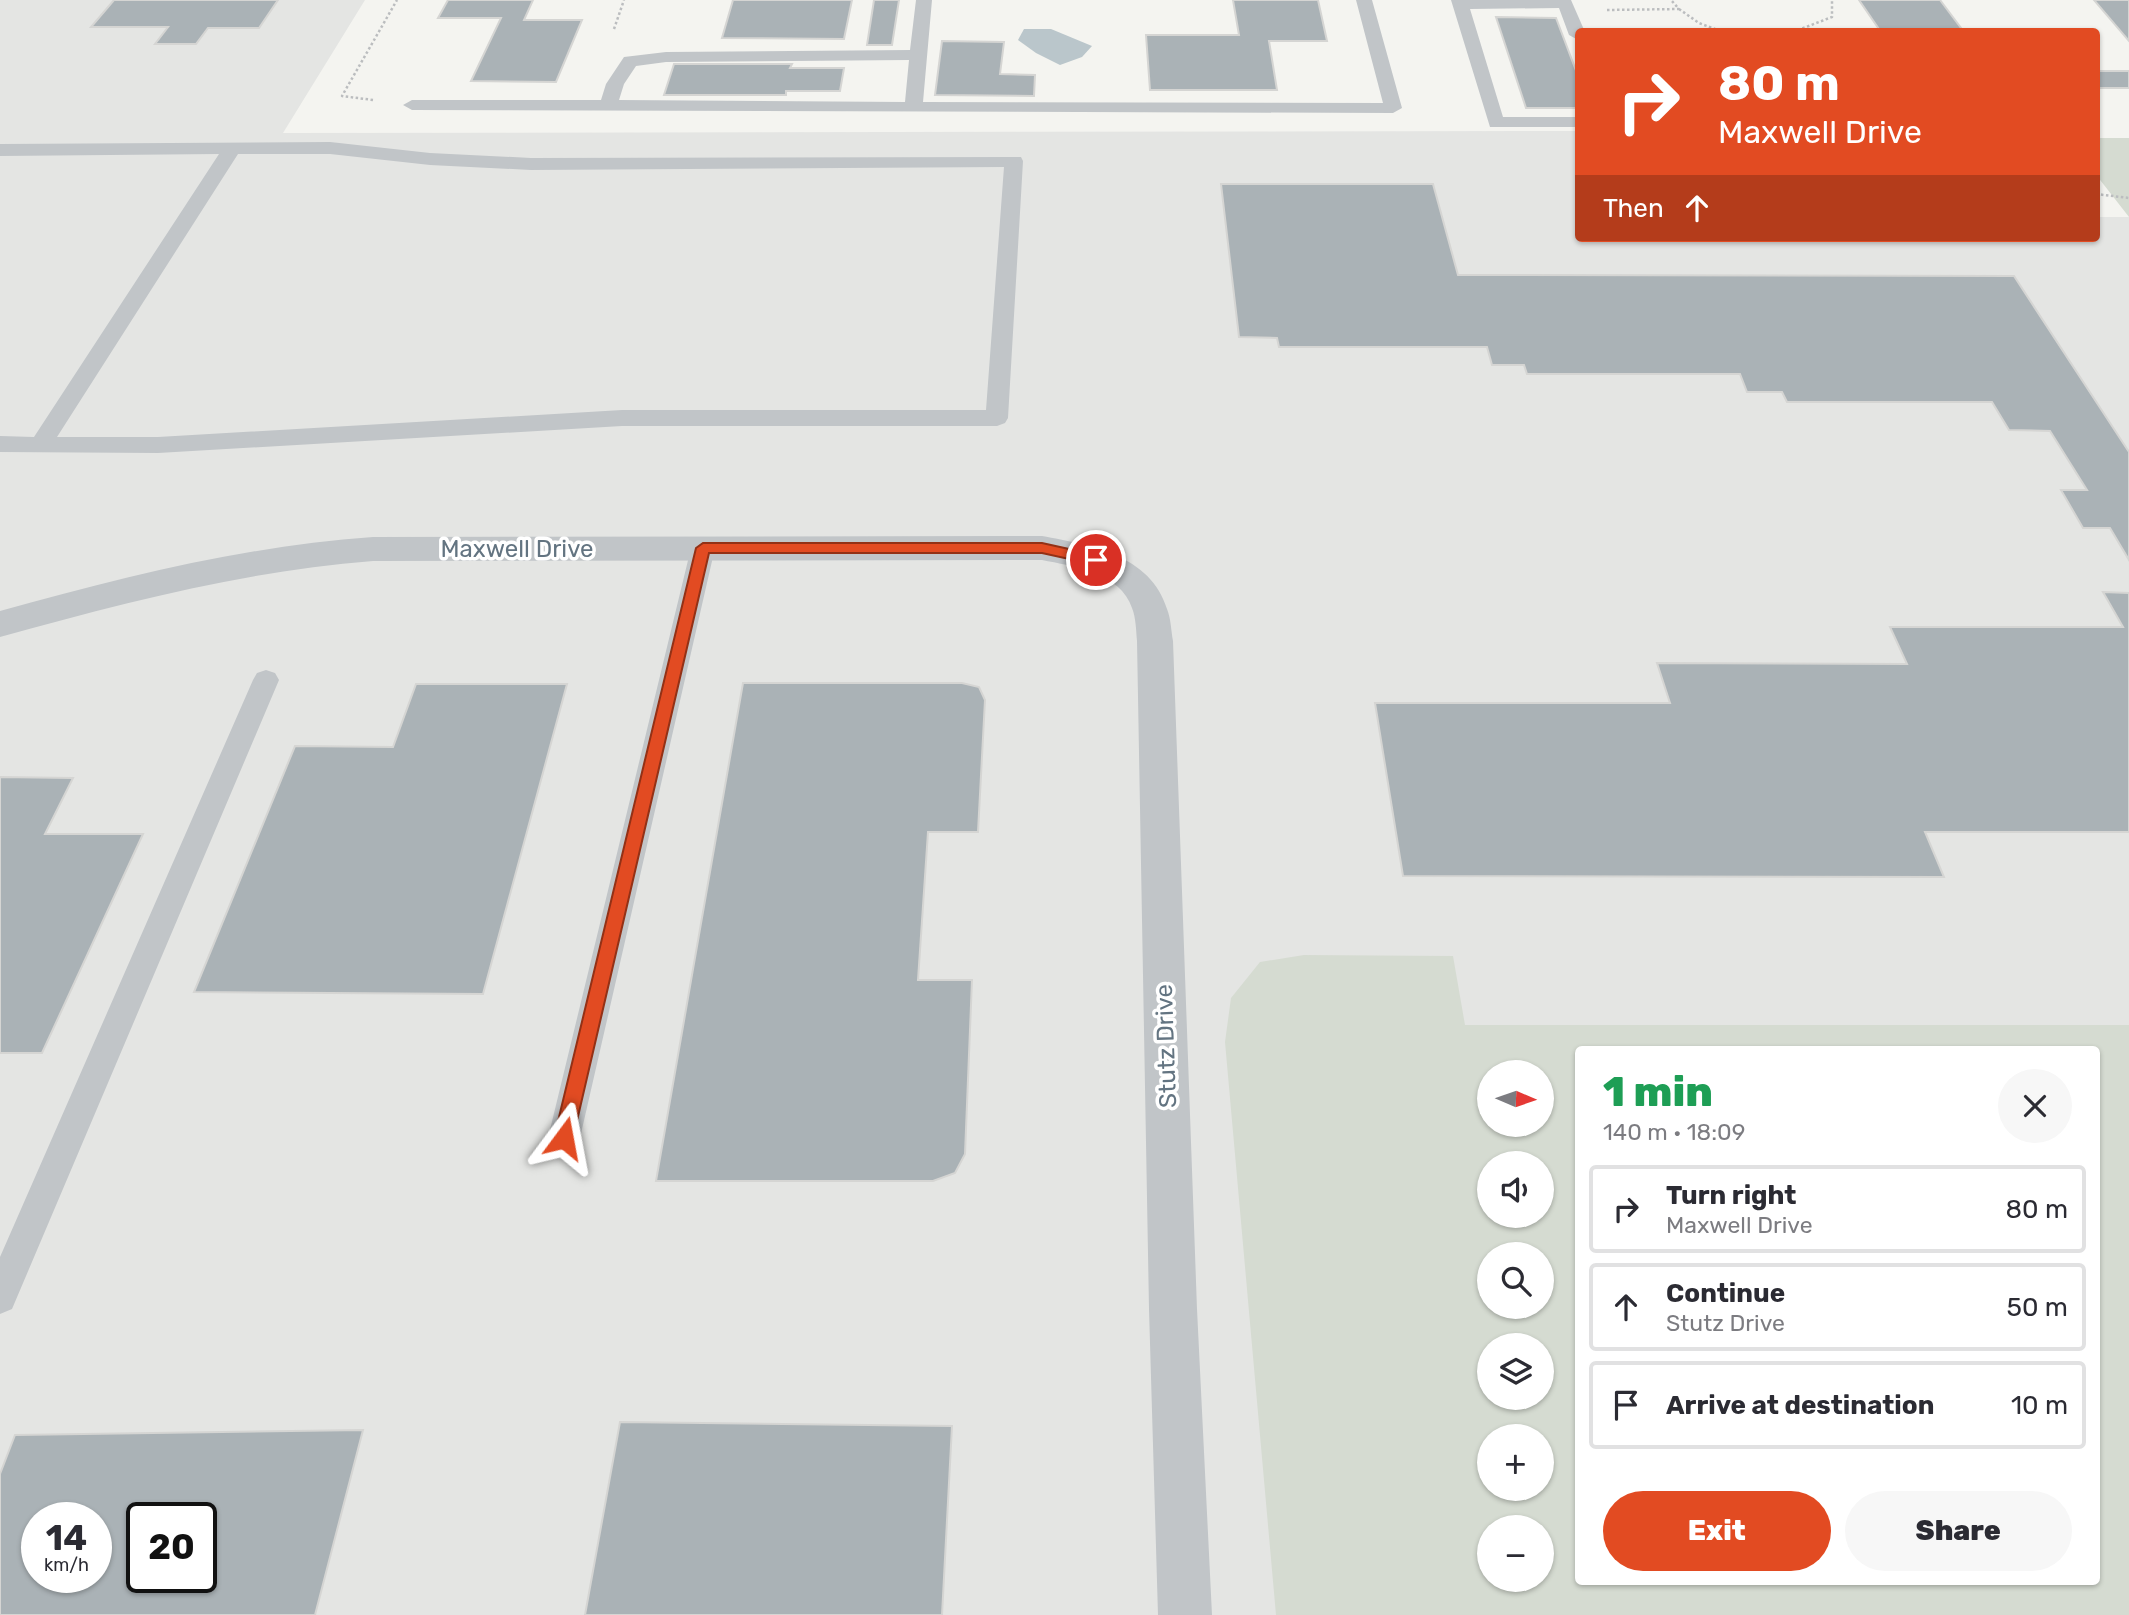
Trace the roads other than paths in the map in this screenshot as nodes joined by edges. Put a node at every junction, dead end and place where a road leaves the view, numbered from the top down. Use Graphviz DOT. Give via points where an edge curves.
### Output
graph roads {
  1 [pos="924,0"];
  2 [pos="1364,0"];
  3 [pos="1459,2"];
  4 [pos="1575,28"];
  5 [pos="918,55"];
  6 [pos="412,105"];
  7 [pos="608,105"];
  8 [pos="913,107"];
  9 [pos="1575,122"];
  10 [pos="232,148"];
  11 [pos="0,150"];
  12 [pos="0,444"];
  13 [pos="40,445"];
  14 [pos="703,548"];
  15 [pos="1042,548"];
  16 [pos="0,624"];
  17 [pos="266,680"];
  18 [pos="564,1138"];
  19 [pos="0,1297"];
  20 [pos="1185,1615"];
  1 -- 5 [label="lane"];
  2 -- 8 [label="lane" via="1393,108"];
  3 -- 4 [label="lane" via="1565,3"];
  3 -- 9 [label="lane" via="1496,123"];
  5 -- 7 [label="lane" via="630,61 614,84"];
  5 -- 8 [label="lane"];
  6 -- 7 [label="lane"];
  7 -- 8 [label="lane"];
  10 -- 11 [label="lane"];
  10 -- 13 [label="lane"];
  10 -- 13 [label="lane" via="330,148 531,164 1014,161 997,418 622,418 159,445"];
  12 -- 13 [label="lane"];
  14 -- 15 [label="street, Maxwell Drive"];
  14 -- 16 [label="street, Maxwell Drive" via="313,552 229,565"];
  14 -- 18 [label="lane"];
  15 -- 20 [label="street, Stutz Drive" via="1096,560 1129,576 1148,604 1155,641"];
  17 -- 19 [label="lane"];
}
